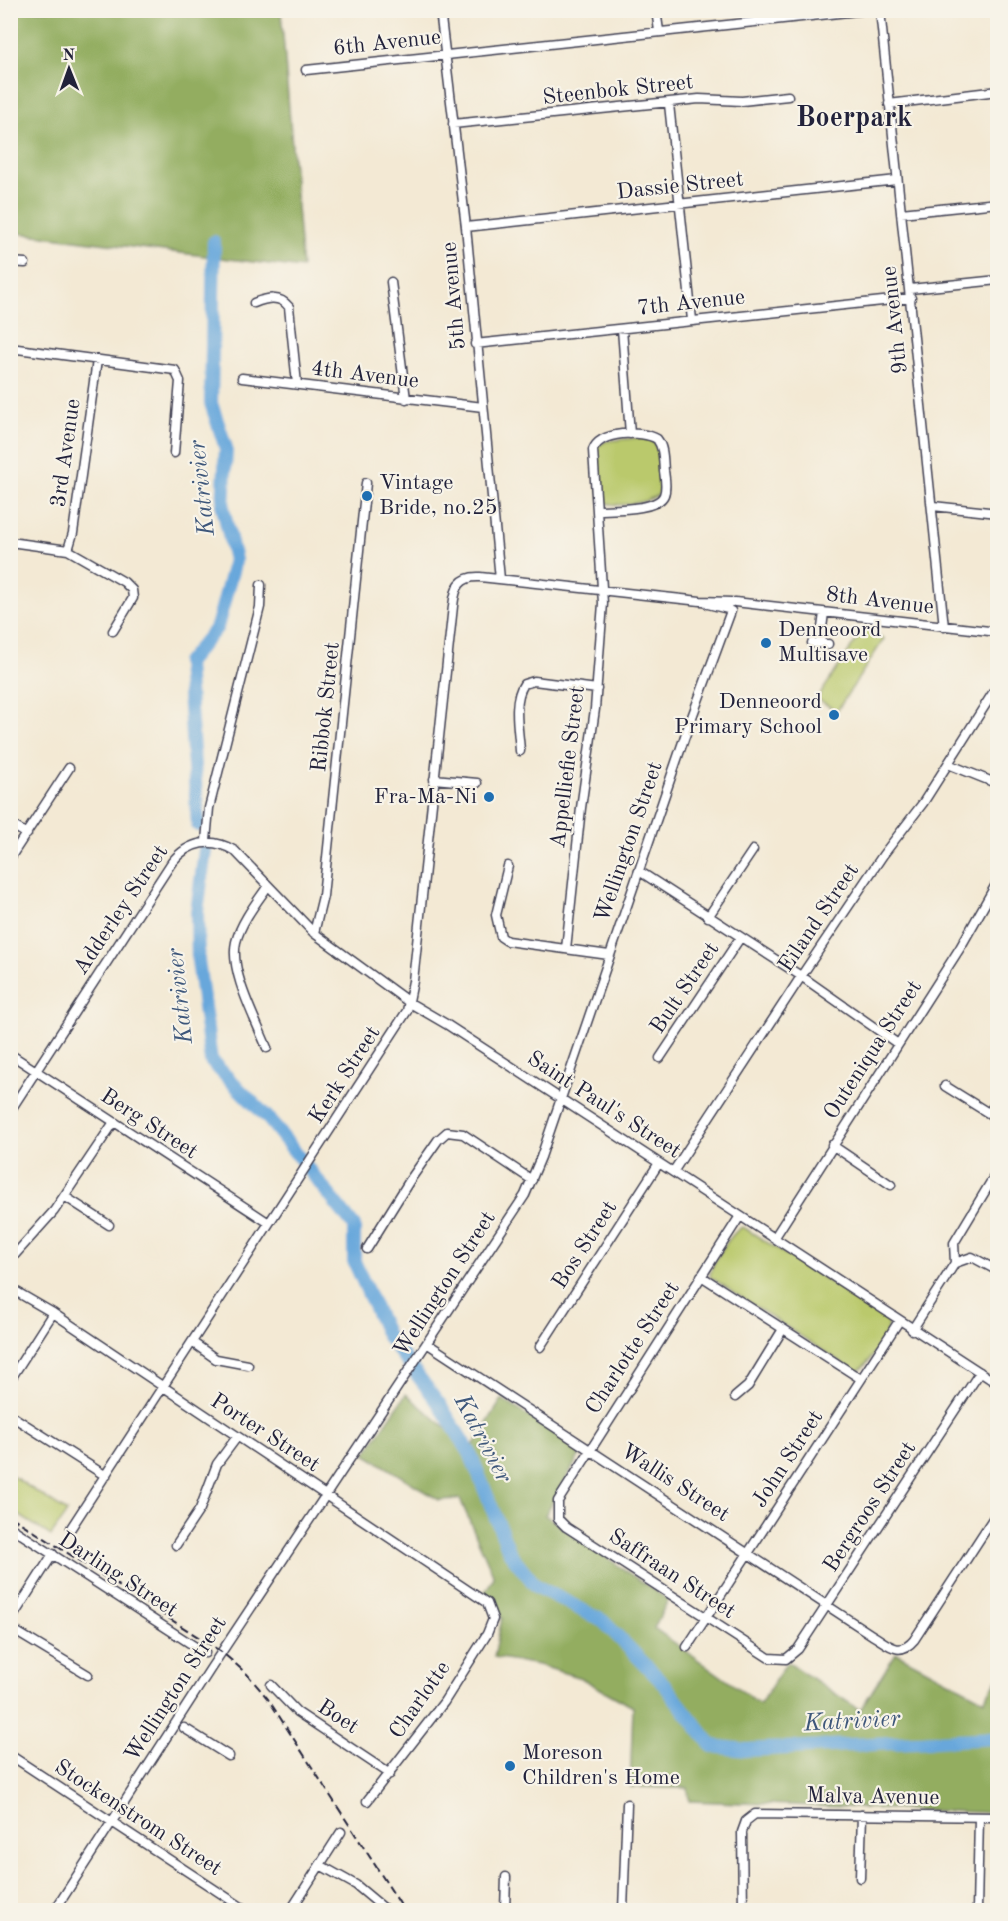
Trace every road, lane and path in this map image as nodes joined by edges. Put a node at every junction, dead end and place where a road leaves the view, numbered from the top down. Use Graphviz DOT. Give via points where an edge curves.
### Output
graph roads {
  1 [pos="440,10"];
  2 [pos="657,10"];
  3 [pos="867,10"];
  4 [pos="880,10"];
  5 [pos="659,31"];
  6 [pos="445,55"];
  7 [pos="306,70"];
  8 [pos="998,91"];
  9 [pos="788,96"];
  10 [pos="669,104"];
  11 [pos="889,104"];
  12 [pos="453,124"];
  13 [pos="897,180"];
  14 [pos="998,203"];
  15 [pos="679,204"];
  16 [pos="901,213"];
  17 [pos="466,227"];
  18 [pos="10,261"];
  19 [pos="25,263"];
  20 [pos="998,280"];
  21 [pos="391,282"];
  22 [pos="910,293"];
  23 [pos="254,303"];
  24 [pos="692,320"];
  25 [pos="622,329"];
  26 [pos="476,344"];
  27 [pos="10,348"];
  28 [pos="97,360"];
  29 [pos="242,378"];
  30 [pos="297,384"];
  31 [pos="406,399"];
  32 [pos="483,407"];
  33 [pos="630,434"];
  34 [pos="174,453"];
  35 [pos="366,483"];
  36 [pos="933,506"];
  37 [pos="598,510"];
  38 [pos="998,513"];
  39 [pos="10,542"];
  40 [pos="68,550"];
  41 [pos="466,578"];
  42 [pos="500,579"];
  43 [pos="261,585"];
  44 [pos="603,590"];
  45 [pos="732,607"];
  46 [pos="824,613"];
  47 [pos="944,627"];
  48 [pos="113,632"];
  49 [pos="998,632"];
  50 [pos="820,643"];
  51 [pos="998,685"];
  52 [pos="597,689"];
  53 [pos="520,751"];
  54 [pos="948,764"];
  55 [pos="69,768"];
  56 [pos="434,779"];
  57 [pos="477,783"];
  58 [pos="998,784"];
  59 [pos="10,824"];
  60 [pos="27,834"];
  61 [pos="206,841"];
  62 [pos="753,850"];
  63 [pos="10,858"];
  64 [pos="508,866"];
  65 [pos="639,871"];
  66 [pos="998,881"];
  67 [pos="268,886"];
  68 [pos="708,917"];
  69 [pos="314,933"];
  70 [pos="740,938"];
  71 [pos="566,949"];
  72 [pos="609,955"];
  73 [pos="801,976"];
  74 [pos="410,1003"];
  75 [pos="898,1044"];
  76 [pos="267,1048"];
  77 [pos="10,1054"];
  78 [pos="660,1058"];
  79 [pos="36,1071"];
  80 [pos="945,1086"];
  81 [pos="561,1099"];
  82 [pos="998,1100"];
  83 [pos="10,1111"];
  84 [pos="989,1113"];
  85 [pos="998,1119"];
  86 [pos="114,1122"];
  87 [pos="832,1145"];
  88 [pos="659,1163"];
  89 [pos="998,1170"];
  90 [pos="673,1172"];
  91 [pos="532,1180"];
  92 [pos="891,1185"];
  93 [pos="64,1196"];
  94 [pos="740,1216"];
  95 [pos="268,1224"];
  96 [pos="109,1225"];
  97 [pos="775,1237"];
  98 [pos="367,1249"];
  99 [pos="10,1260"];
  100 [pos="955,1263"];
  101 [pos="997,1269"];
  102 [pos="701,1276"];
  103 [pos="10,1288"];
  104 [pos="53,1313"];
  105 [pos="899,1321"];
  106 [pos="783,1329"];
  107 [pos="912,1330"];
  108 [pos="192,1342"];
  109 [pos="428,1344"];
  110 [pos="540,1347"];
  111 [pos="248,1365"];
  112 [pos="980,1372"];
  113 [pos="861,1379"];
  114 [pos="10,1380"];
  115 [pos="998,1384"];
  116 [pos="163,1387"];
  117 [pos="735,1397"];
  118 [pos="10,1415"];
  119 [pos="237,1437"];
  120 [pos="590,1449"];
  121 [pos="106,1476"];
  122 [pos="326,1494"];
  123 [pos="558,1501"];
  124 [pos="998,1511"];
  125 [pos="10,1527"];
  126 [pos="71,1528"];
  127 [pos="176,1545"];
  128 [pos="748,1552"];
  129 [pos="53,1554"];
  130 [pos="828,1605"];
  131 [pos="492,1614"];
  132 [pos="706,1617"];
  133 [pos="10,1621"];
  134 [pos="10,1628"];
  135 [pos="687,1647"];
  136 [pos="205,1653"];
  137 [pos="786,1659"];
  138 [pos="88,1675"];
  139 [pos="271,1685"];
  140 [pos="184,1728"];
  141 [pos="10,1755"];
  142 [pos="230,1756"];
  143 [pos="390,1774"];
  144 [pos="367,1801"];
  145 [pos="627,1804"];
  146 [pos="862,1815"];
  147 [pos="979,1816"];
  148 [pos="998,1817"];
  149 [pos="112,1823"];
  150 [pos="341,1832"];
  151 [pos="320,1865"];
  152 [pos="506,1877"];
  153 [pos="860,1878"];
  154 [pos="55,1911"];
  155 [pos="246,1911"];
  156 [pos="291,1911"];
  157 [pos="386,1911"];
  158 [pos="505,1911"];
  159 [pos="623,1911"];
  160 [pos="742,1911"];
  161 [pos="977,1911"];
  1 -- 6 [label="street, 5th Avenue"];
  2 -- 5 [label="street"];
  3 -- 5 [label="street, 6th Avenue"];
  4 -- 11 [label="street, 9th Avenue"];
  5 -- 6 [label="street, 6th Avenue"];
  6 -- 7 [label="street, 6th Avenue"];
  6 -- 12 [label="street, 5th Avenue"];
  8 -- 11 [label="street"];
  9 -- 10 [label="street, Steenbok Street"];
  10 -- 12 [label="street, Steenbok Street"];
  10 -- 15 [label="street"];
  11 -- 13 [label="street, 9th Avenue"];
  12 -- 17 [label="street, 5th Avenue"];
  13 -- 15 [label="street, Dassie Street"];
  13 -- 16 [label="street, 9th Avenue"];
  14 -- 16 [label="street"];
  15 -- 17 [label="street, Dassie Street"];
  15 -- 24 [label="street"];
  16 -- 22 [label="street, 9th Avenue"];
  17 -- 26 [label="street, 5th Avenue"];
  18 -- 19 [label="street"];
  20 -- 22 [label="street, 7th Avenue"];
  21 -- 31 [label="street"];
  22 -- 24 [label="street, 7th Avenue"];
  22 -- 36 [label="street, 9th Avenue"];
  23 -- 30 [label="street" via="273,298 288,305"];
  24 -- 25 [label="street, 7th Avenue"];
  25 -- 26 [label="street, 7th Avenue"];
  25 -- 33 [label="street"];
  26 -- 32 [label="street, 5th Avenue"];
  27 -- 28 [label="street"];
  28 -- 34 [label="street" via="170,368 177,373 180,381"];
  28 -- 40 [label="street, 3rd Avenue"];
  29 -- 30 [label="street, 4th Avenue"];
  30 -- 31 [label="street, 4th Avenue"];
  31 -- 32 [label="street, 4th Avenue"];
  32 -- 42 [label="street, 5th Avenue"];
  33 -- 37 [label="street" via="606,438 594,447"];
  33 -- 37 [label="street" via="650,435 660,441 665,493 654,504"];
  35 -- 69 [label="street, Ribbok Street" via="323,896"];
  36 -- 38 [label="street"];
  36 -- 47 [label="street, 9th Avenue"];
  37 -- 44 [label="street, Appelliefie Street"];
  39 -- 40 [label="street"];
  40 -- 48 [label="street" via="105,570 133,592"];
  41 -- 42 [label="street, 8th Avenue"];
  41 -- 56 [label="street, Kerk Street" via="456,587"];
  42 -- 44 [label="street, 8th Avenue"];
  43 -- 61 [label="street" via="260,608 208,808"];
  44 -- 45 [label="street, 8th Avenue"];
  44 -- 52 [label="street, Appelliefie Street"];
  45 -- 46 [label="street, 8th Avenue"];
  45 -- 65 [label="street, Wellington Street"];
  46 -- 47 [label="street, 8th Avenue"];
  46 -- 50 [label="street"];
  47 -- 49 [label="street, 8th Avenue"];
  51 -- 54 [label="street, Eiland Street"];
  52 -- 53 [label="street" via="534,681 524,684 518,711"];
  52 -- 71 [label="street, Appelliefie Street"];
  54 -- 58 [label="street"];
  54 -- 73 [label="street, Eiland Street"];
  55 -- 60 [label="street"];
  56 -- 57 [label="street"];
  56 -- 74 [label="street, Kerk Street"];
  59 -- 60 [label="street"];
  60 -- 63 [label="street"];
  61 -- 67 [label="street, Saint Paul's Street" via="235,851"];
  61 -- 79 [label="street, Adderley Street" via="183,851 171,862"];
  62 -- 68 [label="street"];
  64 -- 71 [label="street" via="496,915 499,935 507,941"];
  65 -- 68 [label="street"];
  65 -- 72 [label="street, Wellington Street"];
  66 -- 75 [label="street, Outeniqua Street"];
  67 -- 69 [label="street, Saint Paul's Street"];
  67 -- 76 [label="street" via="239,932 235,952 239,977"];
  68 -- 70 [label="street"];
  69 -- 74 [label="street, Saint Paul's Street"];
  70 -- 73 [label="street"];
  70 -- 78 [label="street, Bult Street"];
  71 -- 72 [label="street"];
  72 -- 81 [label="street, Wellington Street"];
  73 -- 75 [label="street"];
  73 -- 90 [label="street, Eiland Street"];
  74 -- 81 [label="street, Saint Paul's Street"];
  74 -- 95 [label="street, Kerk Street" via="405,1017"];
  75 -- 87 [label="street, Outeniqua Street"];
  77 -- 79 [label="street, Berg Street"];
  79 -- 83 [label="street, Adderley Street"];
  79 -- 86 [label="street, Berg Street"];
  80 -- 84 [label="street"];
  81 -- 88 [label="street, Saint Paul's Street"];
  81 -- 91 [label="street, Wellington Street"];
  82 -- 84 [label="street"];
  84 -- 85 [label="street"];
  86 -- 93 [label="street"];
  86 -- 95 [label="street, Berg Street"];
  87 -- 92 [label="street"];
  87 -- 97 [label="street, Outeniqua Street"];
  88 -- 90 [label="street, Saint Paul's Street"];
  88 -- 110 [label="street, Bos Street"];
  89 -- 100 [label="street" via="957,1235"];
  90 -- 94 [label="street, Saint Paul's Street"];
  91 -- 98 [label="street" via="463,1134 447,1132 410,1180"];
  91 -- 109 [label="street, Wellington Street"];
  93 -- 96 [label="street"];
  93 -- 99 [label="street"];
  94 -- 97 [label="street, Saint Paul's Street"];
  94 -- 102 [label="street, Charlotte Street"];
  95 -- 108 [label="street, Kerk Street"];
  97 -- 105 [label="street, Saint Paul's Street"];
  100 -- 101 [label="street" via="972,1257"];
  100 -- 107 [label="street"];
  102 -- 106 [label="street"];
  102 -- 120 [label="street, Charlotte Street"];
  103 -- 104 [label="street, Porter Street"];
  104 -- 114 [label="street"];
  104 -- 116 [label="street, Porter Street"];
  105 -- 107 [label="street, Saint Paul's Street"];
  105 -- 113 [label="street, John Street"];
  106 -- 113 [label="street"];
  106 -- 117 [label="street" via="748,1386"];
  107 -- 112 [label="street, Saint Paul's Street"];
  108 -- 111 [label="street" via="216,1359"];
  108 -- 116 [label="street, Kerk Street"];
  109 -- 120 [label="street, Wallis Street"];
  109 -- 122 [label="street, Wellington Street"];
  112 -- 115 [label="street, Saint Paul's Street"];
  112 -- 130 [label="street, Bergroos Street"];
  113 -- 128 [label="street, John Street"];
  116 -- 119 [label="street, Porter Street"];
  116 -- 121 [label="street, Kerk Street"];
  118 -- 121 [label="street"];
  119 -- 122 [label="street, Porter Street"];
  119 -- 127 [label="street" via="217,1464 200,1509"];
  120 -- 123 [label="street, Charlotte Street"];
  120 -- 128 [label="street, Wallis Street"];
  121 -- 126 [label="street, Kerk Street"];
  122 -- 131 [label="street, Porter Street" via="482,1598"];
  122 -- 149 [label="street, Wellington Street"];
  123 -- 132 [label="street, Saffraan Street" via="556,1514 560,1523"];
  124 -- 130 [label="street, Wallis Street" via="904,1650 891,1646"];
  125 -- 129 [label="street, Darling Street"];
  128 -- 130 [label="street, Wallis Street"];
  128 -- 132 [label="street, John Street"];
  129 -- 133 [label="street"];
  129 -- 136 [label="street, Darling Street"];
  130 -- 137 [label="street, Bergroos Street" via="798,1649"];
  131 -- 143 [label="street, Charlotte" via="490,1627 444,1702"];
  132 -- 135 [label="street, John Street"];
  132 -- 137 [label="street, Saffraan Street" via="769,1658"];
  134 -- 138 [label="street"];
  139 -- 143 [label="street, Boet" via="297,1712"];
  140 -- 142 [label="street"];
  141 -- 149 [label="street, Stockenstrom Street"];
  143 -- 144 [label="street, Charlotte"];
  145 -- 159 [label="street"];
  146 -- 147 [label="street, Malva Avenue"];
  146 -- 153 [label="street"];
  146 -- 160 [label="street, Malva Avenue" via="763,1813 748,1817 742,1832"];
  147 -- 148 [label="street, Malva Avenue"];
  147 -- 161 [label="street"];
  149 -- 154 [label="street, Wellington Street"];
  149 -- 155 [label="street, Stockenstrom Street"];
  150 -- 151 [label="street"];
  151 -- 156 [label="street"];
  151 -- 157 [label="street" via="356,1885"];
  152 -- 158 [label="street"];
}
